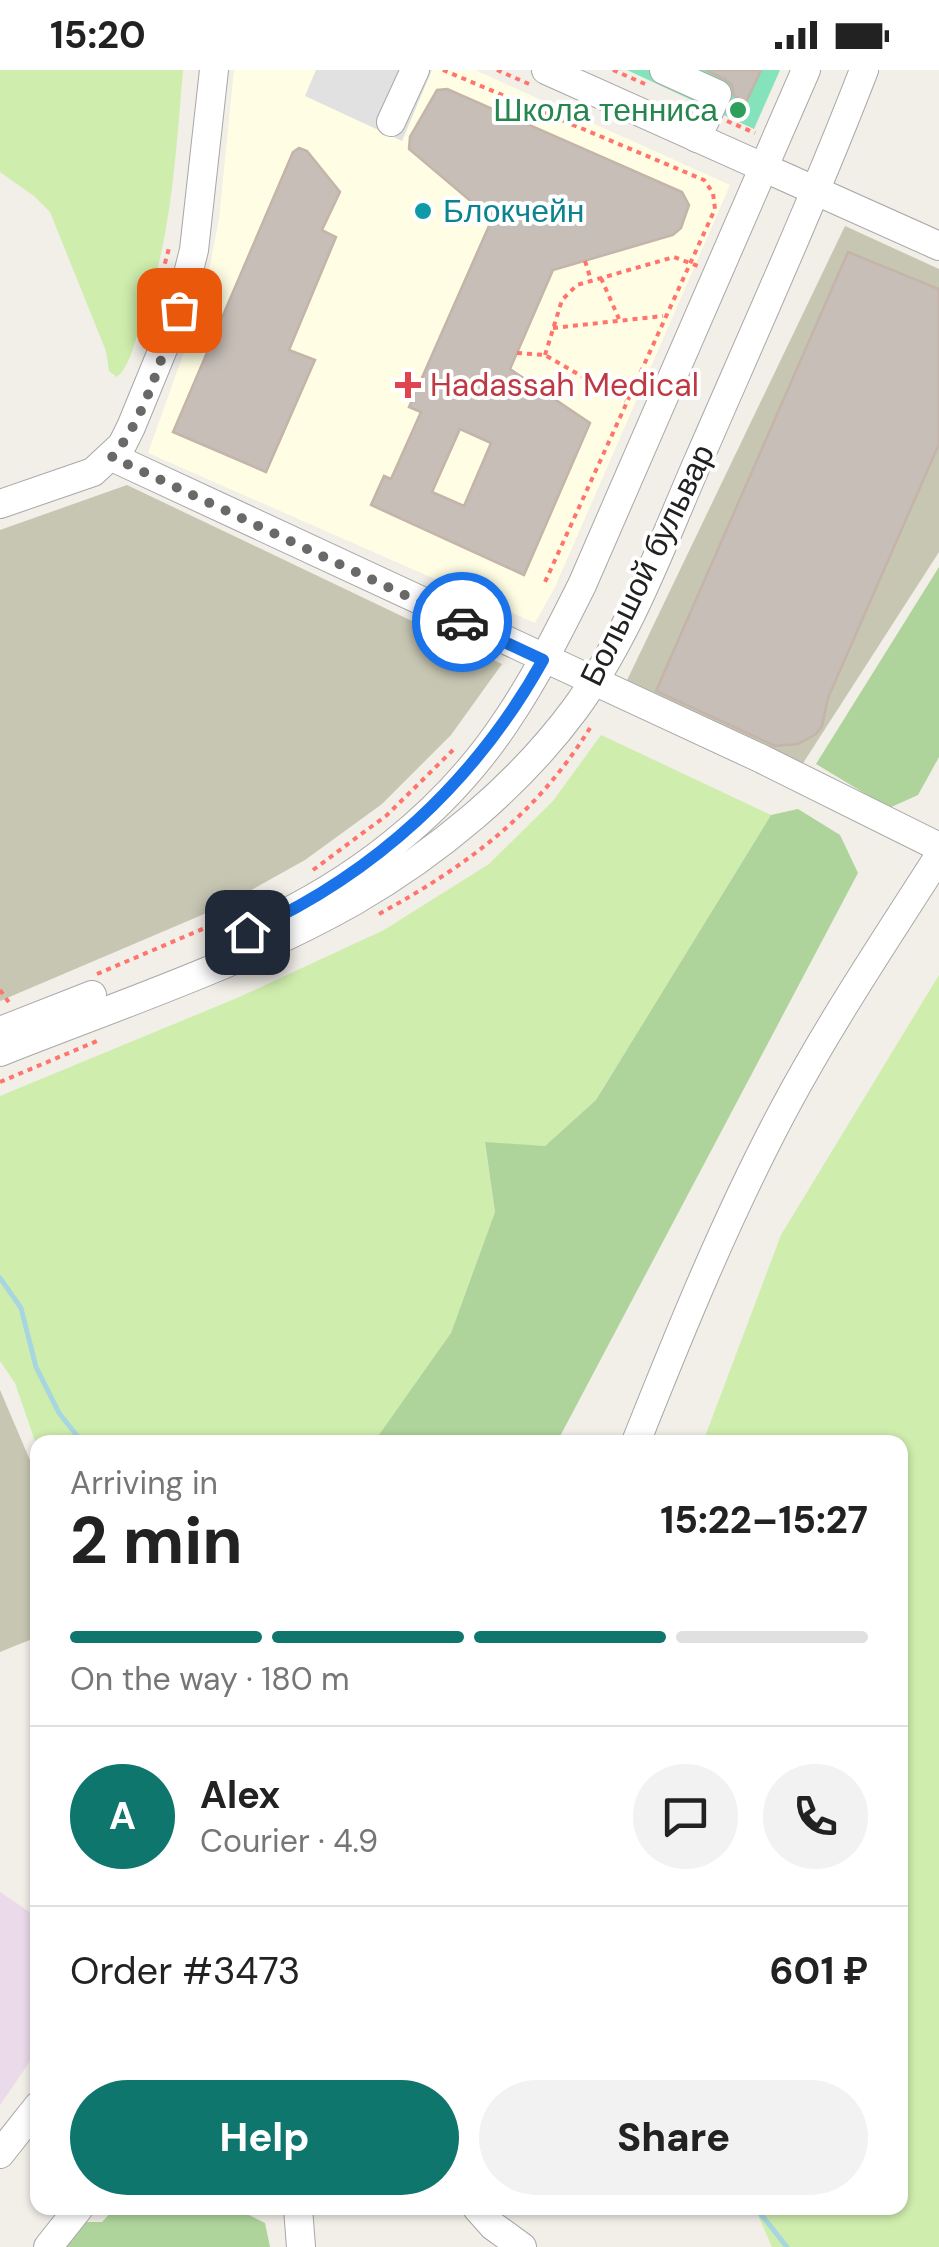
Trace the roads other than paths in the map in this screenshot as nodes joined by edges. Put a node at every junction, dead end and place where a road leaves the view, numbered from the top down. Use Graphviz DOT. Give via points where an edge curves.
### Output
graph roads {
  1 [pos="214,70"];
  2 [pos="415,70"];
  3 [pos="546,70"];
  4 [pos="664,70"];
  5 [pos="806,70"];
  6 [pos="864,70"];
  7 [pos="392,122"];
  8 [pos="697,138"];
  9 [pos="763,167"];
  10 [pos="816,190"];
  11 [pos="939,246"];
  12 [pos="112,457"];
  13 [pos="0,504"];
  14 [pos="543,660"];
  15 [pos="593,683"];
  16 [pos="939,847"];
  17 [pos="939,856"];
  18 [pos="6,1020"];
  19 [pos="0,1052"];
  20 [pos="639,1435"];
  21 [pos="30,2115"];
  22 [pos="2,2148"];
  23 [pos="73,2215"];
  24 [pos="299,2215"];
  25 [pos="483,2215"];
  26 [pos="48,2247"];
  27 [pos="301,2247"];
  28 [pos="522,2247"];
  1 -- 12 [label="street" via="203,194 179,310 142,405"];
  2 -- 7 [label="street"];
  3 -- 8 [label="street"];
  4 -- 8 [label="street" via="716,94"];
  5 -- 9 [label="street, Большой бульвар"];
  6 -- 10 [label="street, Большой бульвар"];
  8 -- 9 [label="street"];
  9 -- 10 [label="street"];
  9 -- 14 [label="street, Большой бульвар"];
  10 -- 11 [label="street"];
  10 -- 15 [label="street, Большой бульвар" via="634,608"];
  12 -- 13 [label="street" via="73,481"];
  12 -- 14 [label="street"];
  14 -- 15 [label="street"];
  14 -- 18 [label="street, Большой бульвар" via="505,723 430,811 334,887 200,952"];
  15 -- 16 [label="street"];
  15 -- 19 [label="street, Большой бульвар" via="500,792 355,900 194,975"];
  17 -- 20 [label="street" via="784,1109 730,1217"];
  21 -- 22 [label="street"];
  23 -- 26 [label="street"];
  24 -- 27 [label="street"];
  25 -- 28 [label="street"];
}
